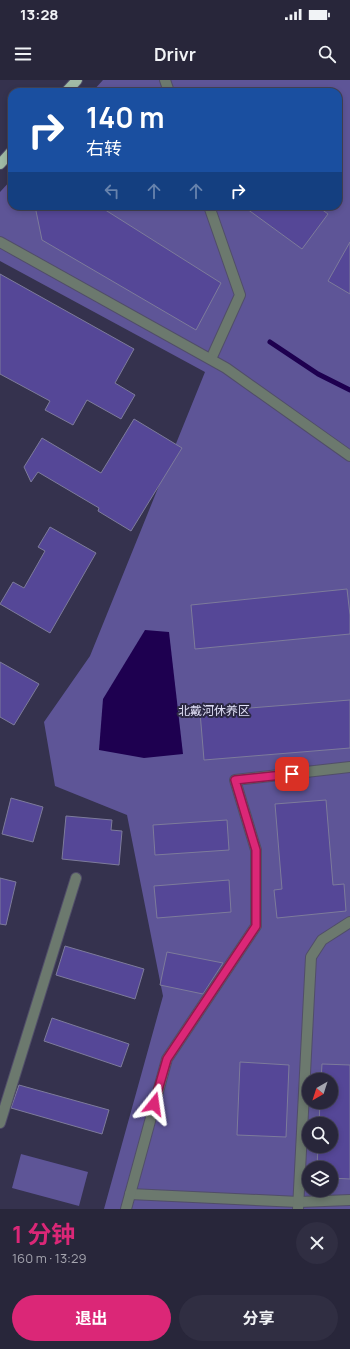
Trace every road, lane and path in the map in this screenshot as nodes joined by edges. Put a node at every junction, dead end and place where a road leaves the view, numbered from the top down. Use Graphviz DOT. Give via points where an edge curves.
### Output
graph roads {
  1 [pos="77,80"];
  2 [pos="70,88"];
  3 [pos="8,155"];
  4 [pos="0,164"];
  5 [pos="210,210"];
  6 [pos="0,242"];
  7 [pos="210,359"];
  8 [pos="350,456"];
  9 [pos="350,767"];
  10 [pos="76,878"];
  11 [pos="350,922"];
  12 [pos="0,1123"];
  13 [pos="130,1194"];
  14 [pos="350,1200"];
  15 [pos="298,1206"];
  16 [pos="126,1209"];
  1 -- 2 [label="main road"];
  3 -- 4 [label="main road"];
  5 -- 7 [label="street" via="240,295"];
  6 -- 7 [label="street"];
  7 -- 8 [label="street"];
  9 -- 13 [label="street" via="235,780 256,850 256,926 167,1059"];
  10 -- 12 [label="street"];
  11 -- 15 [label="street" via="322,940 311,956"];
  13 -- 15 [label="street"];
  13 -- 16 [label="street"];
  14 -- 15 [label="street"];
}
